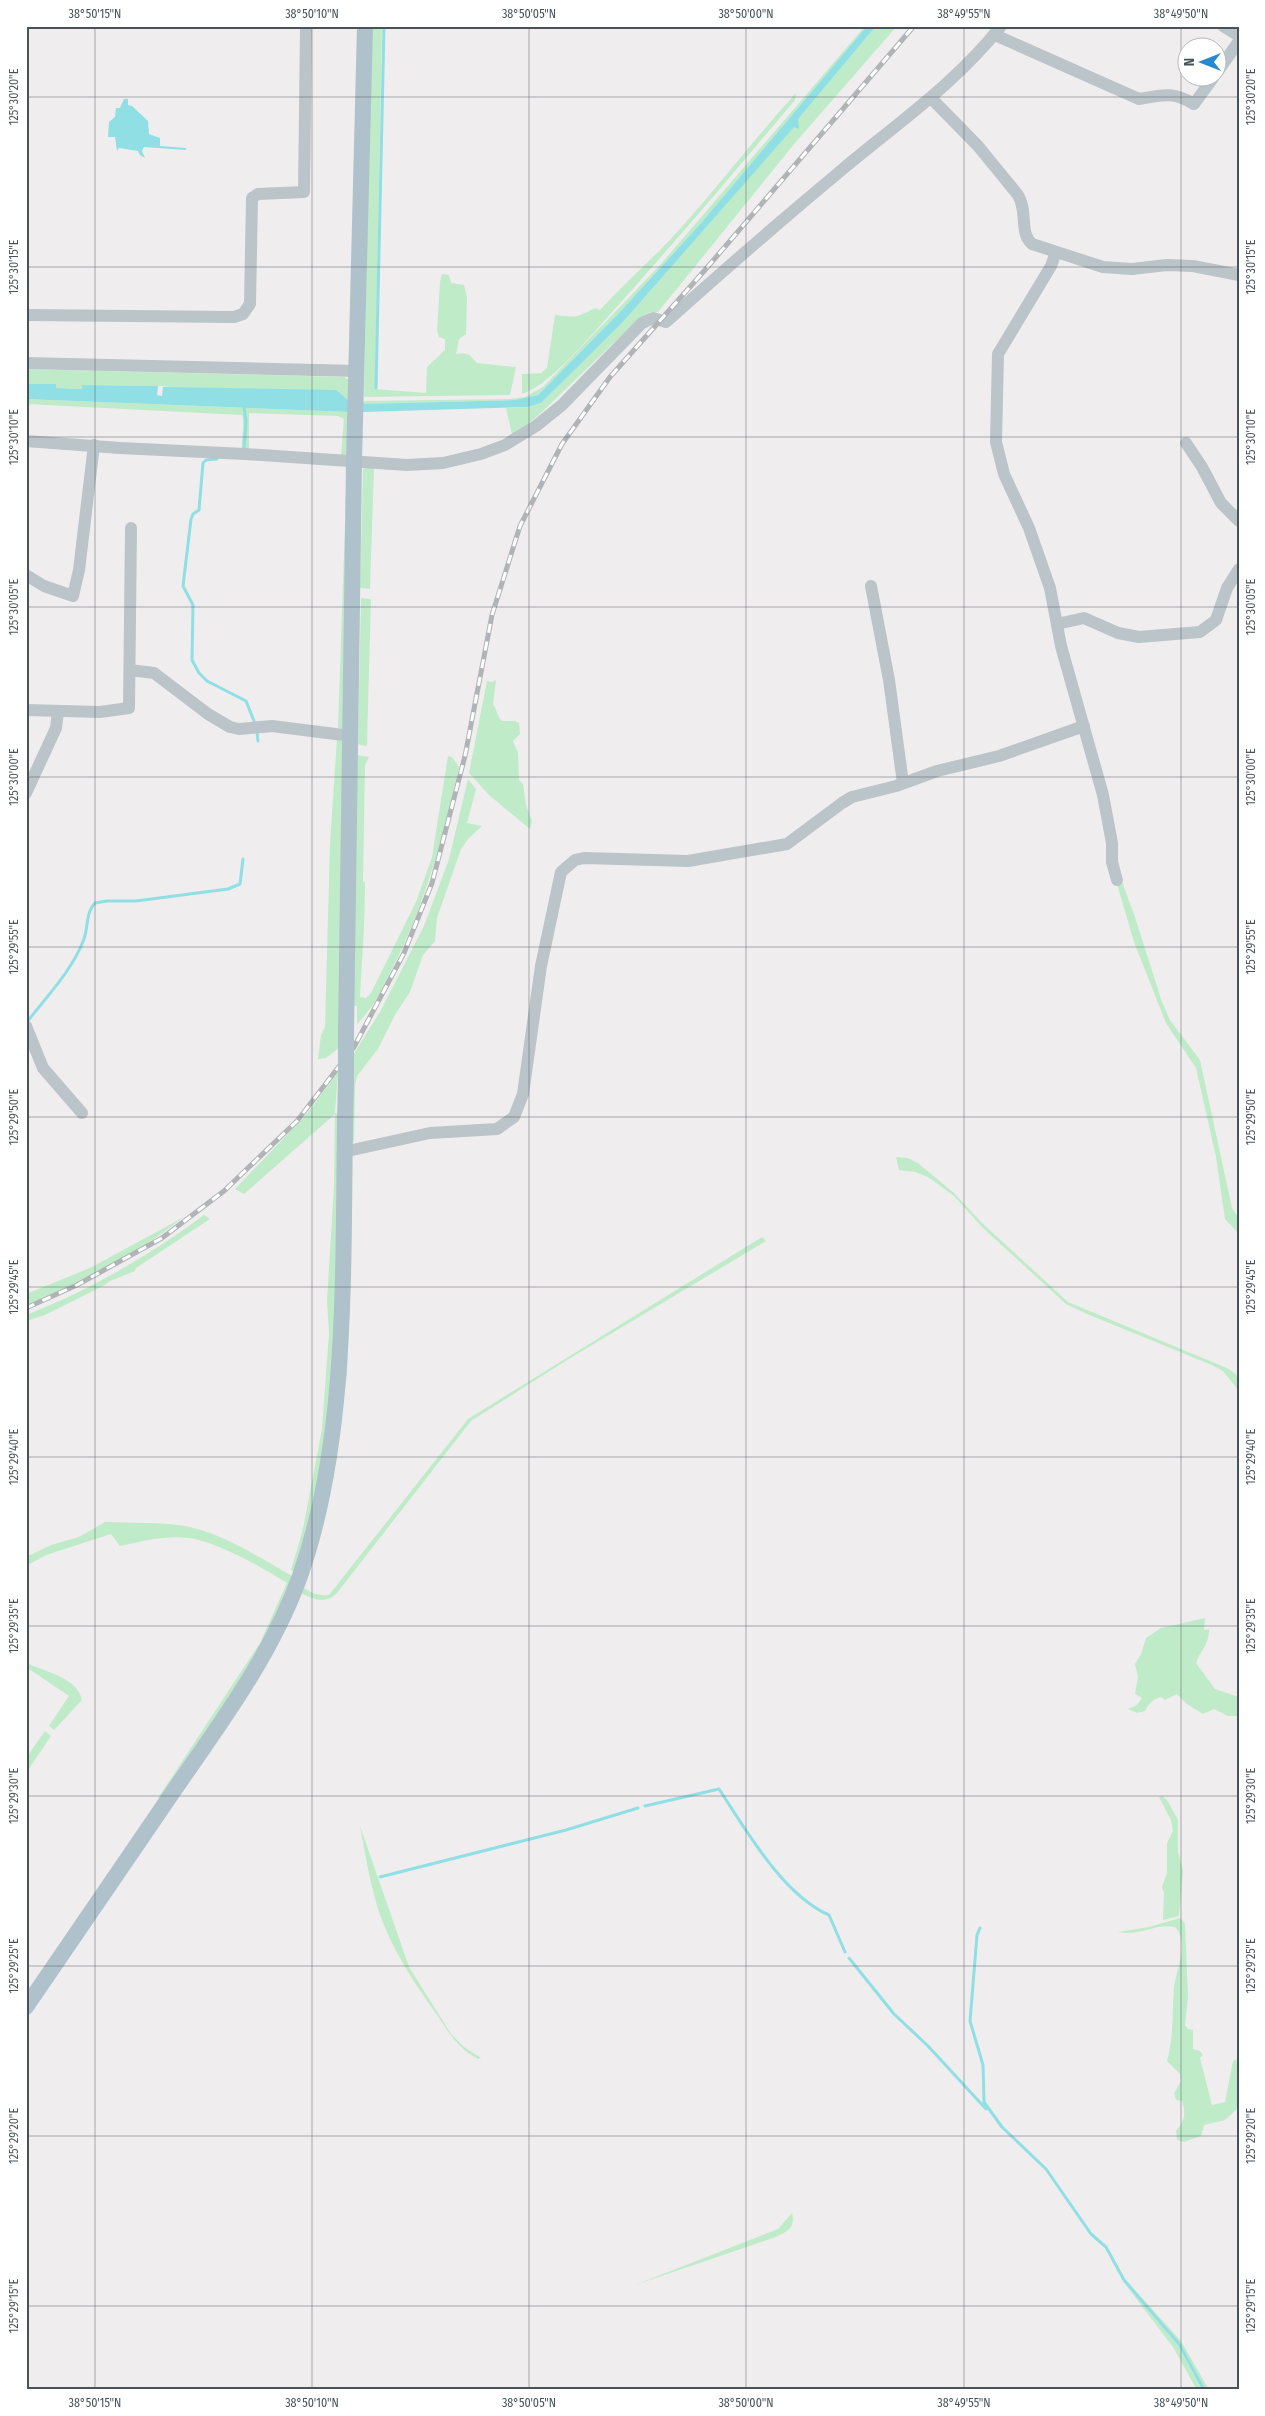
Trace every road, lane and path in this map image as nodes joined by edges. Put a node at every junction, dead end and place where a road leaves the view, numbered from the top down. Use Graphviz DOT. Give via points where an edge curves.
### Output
graph roads {
  1 [pos="306,26"];
  2 [pos="365,26"];
  3 [pos="1223,26"];
  4 [pos="998,30"];
  5 [pos="1239,36"];
  6 [pos="1239,41"];
  7 [pos="1228,57"];
  8 [pos="1206,88"];
  9 [pos="931,98"];
  10 [pos="1056,252"];
  11 [pos="1239,275"];
  12 [pos="26,315"];
  13 [pos="26,364"];
  14 [pos="358,371"];
  15 [pos="26,441"];
  16 [pos="1186,442"];
  17 [pos="94,445"];
  18 [pos="354,461"];
  19 [pos="1239,520"];
  20 [pos="131,528"];
  21 [pos="1239,569"];
  22 [pos="26,575"];
  23 [pos="871,586"];
  24 [pos="1057,624"];
  25 [pos="130,670"];
  26 [pos="26,710"];
  27 [pos="58,711"];
  28 [pos="1084,726"];
  29 [pos="351,736"];
  30 [pos="903,783"];
  31 [pos="26,794"];
  32 [pos="1117,880"];
  33 [pos="26,1026"];
  34 [pos="82,1113"];
  35 [pos="343,1152"];
  36 [pos="26,2007"];
  1 -- 12 [label="street" via="304,192 258,194 252,198 250,304 243,314 234,317"];
  2 -- 14 [label="main road"];
  3 -- 5 [label="street"];
  4 -- 8 [label="street" via="1139,99 1173,94 1194,104"];
  4 -- 9 [label="street" via="973,59"];
  6 -- 7 [label="street"];
  9 -- 10 [label="street" via="978,146 1018,195 1024,204 1028,241"];
  9 -- 18 [label="street" via="752,245 666,322 653,318 642,322 549,417 514,440 480,454 443,463 406,465"];
  10 -- 11 [label="street" via="1114,268 1178,266"];
  10 -- 24 [label="street" via="998,354 995,414 999,459 1029,528 1050,588"];
  13 -- 14 [label="street"];
  14 -- 18 [label="main road"];
  15 -- 17 [label="street"];
  16 -- 19 [label="street" via="1222,503"];
  17 -- 18 [label="street"];
  17 -- 22 [label="street" via="73,596 44,586"];
  18 -- 29 [label="main road"];
  20 -- 25 [label="street"];
  21 -- 24 [label="street" via="1227,588 1216,620 1200,632 1139,637 1118,633 1084,618"];
  23 -- 30 [label="street" via="889,680"];
  24 -- 28 [label="street" via="1060,646"];
  25 -- 27 [label="street" via="129,708 100,712"];
  25 -- 29 [label="street" via="154,673 230,727 272,726"];
  26 -- 27 [label="street"];
  27 -- 31 [label="street" via="56,728"];
  28 -- 30 [label="street" via="999,756"];
  28 -- 32 [label="street" via="1103,795"];
  29 -- 35 [label="main road, bridge"];
  30 -- 35 [label="street" via="852,797 787,844 688,861 584,858 567,865 561,872 557,887 541,966 523,1094 514,1117 497,1129 430,1133"];
  33 -- 34 [label="street" via="43,1068"];
  35 -- 36 [label="main road" via="335,1408 322,1493 300,1577 280,1624 244,1690"];
}
